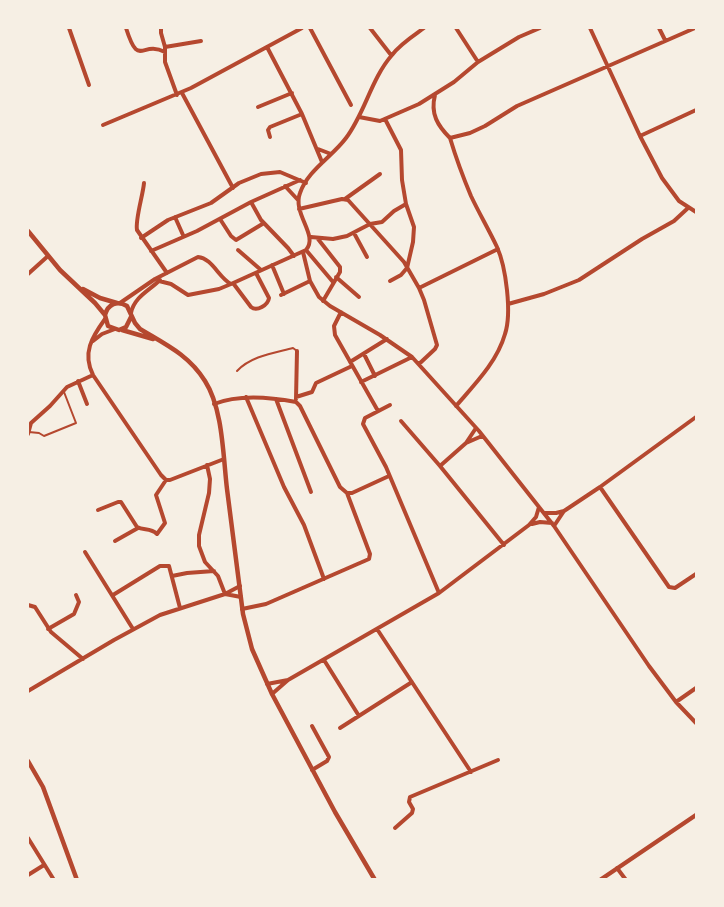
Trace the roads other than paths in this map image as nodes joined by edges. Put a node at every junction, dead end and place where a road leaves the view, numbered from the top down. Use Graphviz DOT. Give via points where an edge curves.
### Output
graph roads {
  1 [pos="69,28"];
  2 [pos="126,28"];
  3 [pos="161,28"];
  4 [pos="302,28"];
  5 [pos="310,28"];
  6 [pos="370,28"];
  7 [pos="424,28"];
  8 [pos="456,28"];
  9 [pos="540,28"];
  10 [pos="590,28"];
  11 [pos="659,28"];
  12 [pos="695,28"];
  13 [pos="664,40"];
  14 [pos="201,41"];
  15 [pos="267,47"];
  16 [pos="165,50"];
  17 [pos="391,55"];
  18 [pos="478,62"];
  19 [pos="608,65"];
  20 [pos="89,86"];
  21 [pos="292,93"];
  22 [pos="180,94"];
  23 [pos="435,95"];
  24 [pos="351,105"];
  25 [pos="258,106"];
  26 [pos="696,110"];
  27 [pos="302,114"];
  28 [pos="359,117"];
  29 [pos="385,119"];
  30 [pos="103,125"];
  31 [pos="640,136"];
  32 [pos="270,137"];
  33 [pos="450,138"];
  34 [pos="318,149"];
  35 [pos="331,154"];
  36 [pos="322,162"];
  37 [pos="380,174"];
  38 [pos="300,180"];
  39 [pos="144,183"];
  40 [pos="306,183"];
  41 [pos="285,186"];
  42 [pos="233,188"];
  43 [pos="345,199"];
  44 [pos="298,200"];
  45 [pos="251,202"];
  46 [pos="406,204"];
  47 [pos="688,208"];
  48 [pos="299,209"];
  49 [pos="695,210"];
  50 [pos="176,217"];
  51 [pos="220,219"];
  52 [pos="264,223"];
  53 [pos="370,224"];
  54 [pos="28,231"];
  55 [pos="354,233"];
  56 [pos="183,235"];
  57 [pos="310,237"];
  58 [pos="141,238"];
  59 [pos="318,239"];
  60 [pos="498,249"];
  61 [pos="238,250"];
  62 [pos="151,251"];
  63 [pos="305,251"];
  64 [pos="48,256"];
  65 [pos="294,256"];
  66 [pos="367,257"];
  67 [pos="272,266"];
  68 [pos="407,268"];
  69 [pos="261,270"];
  70 [pos="168,273"];
  71 [pos="256,273"];
  72 [pos="28,274"];
  73 [pos="336,277"];
  74 [pos="160,279"];
  75 [pos="310,281"];
  76 [pos="390,281"];
  77 [pos="333,282"];
  78 [pos="73,283"];
  79 [pos="232,284"];
  80 [pos="419,288"];
  81 [pos="359,297"];
  82 [pos="323,301"];
  83 [pos="118,303"];
  84 [pos="508,304"];
  85 [pos="341,312"];
  86 [pos="131,315"];
  87 [pos="105,317"];
  88 [pos="117,330"];
  89 [pos="387,339"];
  90 [pos="92,342"];
  91 [pos="161,342"];
  92 [pos="297,351"];
  93 [pos="364,354"];
  94 [pos="412,357"];
  95 [pos="351,364"];
  96 [pos="419,364"];
  97 [pos="236,371"];
  98 [pos="94,375"];
  99 [pos="375,376"];
  100 [pos="78,381"];
  101 [pos="361,382"];
  102 [pos="63,391"];
  103 [pos="246,397"];
  104 [pos="276,399"];
  105 [pos="296,400"];
  106 [pos="87,404"];
  107 [pos="214,404"];
  108 [pos="390,405"];
  109 [pos="456,406"];
  110 [pos="378,411"];
  111 [pos="696,417"];
  112 [pos="402,421"];
  113 [pos="476,428"];
  114 [pos="28,433"];
  115 [pos="482,436"];
  116 [pos="466,443"];
  117 [pos="224,460"];
  118 [pos="207,465"];
  119 [pos="440,466"];
  120 [pos="389,476"];
  121 [pos="166,480"];
  122 [pos="600,487"];
  123 [pos="311,492"];
  124 [pos="347,493"];
  125 [pos="539,507"];
  126 [pos="98,510"];
  127 [pos="564,511"];
  128 [pos="544,513"];
  129 [pos="553,524"];
  130 [pos="530,525"];
  131 [pos="138,528"];
  132 [pos="116,541"];
  133 [pos="504,545"];
  134 [pos="85,552"];
  135 [pos="214,571"];
  136 [pos="696,574"];
  137 [pos="172,576"];
  138 [pos="324,579"];
  139 [pos="240,586"];
  140 [pos="439,593"];
  141 [pos="76,594"];
  142 [pos="225,594"];
  143 [pos="113,595"];
  144 [pos="241,597"];
  145 [pos="28,605"];
  146 [pos="180,608"];
  147 [pos="242,609"];
  148 [pos="48,629"];
  149 [pos="133,629"];
  150 [pos="377,629"];
  151 [pos="83,659"];
  152 [pos="324,660"];
  153 [pos="288,680"];
  154 [pos="412,682"];
  155 [pos="267,684"];
  156 [pos="696,688"];
  157 [pos="28,691"];
  158 [pos="272,694"];
  159 [pos="676,702"];
  160 [pos="359,716"];
  161 [pos="696,723"];
  162 [pos="312,726"];
  163 [pos="340,728"];
  164 [pos="498,760"];
  165 [pos="28,761"];
  166 [pos="312,770"];
  167 [pos="471,772"];
  168 [pos="696,815"];
  169 [pos="395,828"];
  170 [pos="28,838"];
  171 [pos="29,846"];
  172 [pos="44,865"];
  173 [pos="618,868"];
  174 [pos="28,875"];
  175 [pos="54,880"];
  176 [pos="77,880"];
  177 [pos="374,880"];
  178 [pos="600,880"];
  179 [pos="626,880"];
  1 -- 20 [label="street"];
  2 -- 16 [label="street" via="135,49"];
  3 -- 16 [label="street"];
  4 -- 15 [label="street"];
  5 -- 24 [label="street"];
  6 -- 17 [label="street"];
  7 -- 17 [label="street"];
  8 -- 18 [label="street"];
  9 -- 18 [label="street"];
  10 -- 19 [label="street"];
  11 -- 13 [label="street"];
  12 -- 13 [label="street"];
  13 -- 19 [label="street"];
  14 -- 16 [label="street"];
  15 -- 21 [label="street"];
  15 -- 22 [label="street"];
  16 -- 22 [label="street" via="166,65"];
  17 -- 28 [label="street"];
  18 -- 23 [label="street"];
  19 -- 31 [label="street"];
  19 -- 33 [label="street" via="517,106 477,129"];
  21 -- 25 [label="street"];
  21 -- 27 [label="street"];
  22 -- 30 [label="street"];
  22 -- 42 [label="street"];
  23 -- 29 [label="street"];
  23 -- 33 [label="street" via="435,118"];
  26 -- 31 [label="street"];
  27 -- 32 [label="street" via="270,127"];
  27 -- 34 [label="street"];
  28 -- 29 [label="street" via="375,121"];
  28 -- 35 [label="street"];
  29 -- 46 [label="street" via="401,150"];
  31 -- 47 [label="street" via="670,189"];
  33 -- 60 [label="street" via="470,193"];
  34 -- 35 [label="street"];
  34 -- 36 [label="street"];
  35 -- 36 [label="street"];
  36 -- 40 [label="street"];
  37 -- 43 [label="street"];
  38 -- 40 [label="street"];
  38 -- 41 [label="street"];
  38 -- 42 [label="street" via="273,171"];
  39 -- 58 [label="street" via="136,226"];
  40 -- 44 [label="street"];
  41 -- 44 [label="street"];
  41 -- 45 [label="street"];
  42 -- 50 [label="street" via="211,204"];
  43 -- 48 [label="street"];
  43 -- 53 [label="street"];
  44 -- 48 [label="street"];
  45 -- 51 [label="street"];
  45 -- 52 [label="street"];
  46 -- 53 [label="street" via="382,222"];
  46 -- 68 [label="street" via="414,227"];
  47 -- 49 [label="street"];
  47 -- 84 [label="street" via="674,222 579,280"];
  48 -- 57 [label="street"];
  50 -- 56 [label="street"];
  50 -- 58 [label="street"];
  51 -- 52 [label="street" via="236,240"];
  51 -- 56 [label="street"];
  52 -- 65 [label="street"];
  53 -- 55 [label="street"];
  53 -- 68 [label="street" via="397,252"];
  54 -- 64 [label="street"];
  55 -- 59 [label="street"];
  55 -- 66 [label="street"];
  56 -- 62 [label="street"];
  57 -- 59 [label="street"];
  57 -- 63 [label="street" via="310,246"];
  58 -- 62 [label="street"];
  59 -- 73 [label="street" via="339,264"];
  60 -- 80 [label="street"];
  60 -- 84 [label="street"];
  61 -- 69 [label="street"];
  62 -- 70 [label="street"];
  63 -- 65 [label="street"];
  63 -- 75 [label="street"];
  63 -- 77 [label="street"];
  64 -- 72 [label="street"];
  64 -- 78 [label="street"];
  65 -- 67 [label="street"];
  67 -- 69 [label="street"];
  67 -- 75 [label="street" via="283,295"];
  68 -- 76 [label="street"];
  68 -- 80 [label="street"];
  69 -- 71 [label="street"];
  70 -- 74 [label="street"];
  70 -- 79 [label="street" via="194,258 202,257"];
  71 -- 79 [label="street"];
  71 -- 79 [label="street" via="269,298 258,309 252,308"];
  73 -- 77 [label="street"];
  73 -- 81 [label="street"];
  74 -- 79 [label="street" via="188,294"];
  74 -- 83 [label="street"];
  74 -- 86 [label="street" via="137,300"];
  75 -- 82 [label="street"];
  77 -- 82 [label="street"];
  78 -- 83 [label="street" via="92,295"];
  78 -- 87 [label="street"];
  80 -- 96 [label="street" via="436,346"];
  82 -- 85 [label="street"];
  83 -- 86 [label="street" via="127,306"];
  83 -- 87 [label="street" via="109,307"];
  84 -- 109 [label="street" via="506,333 500,347"];
  85 -- 89 [label="street"];
  85 -- 95 [label="street" via="334,332"];
  86 -- 88 [label="street" via="129,324"];
  86 -- 91 [label="street" via="140,329"];
  87 -- 88 [label="street" via="108,326"];
  87 -- 90 [label="street"];
  88 -- 90 [label="street" via="102,334"];
  88 -- 91 [label="street"];
  89 -- 93 [label="street"];
  89 -- 94 [label="street"];
  90 -- 98 [label="street" via="87,359"];
  91 -- 107 [label="street" via="184,355 206,382"];
  92 -- 97 [label="lane" via="293,348 255,358"];
  92 -- 105 [label="street"];
  93 -- 95 [label="street"];
  93 -- 99 [label="street"];
  94 -- 96 [label="street"];
  94 -- 99 [label="street"];
  95 -- 101 [label="street"];
  95 -- 105 [label="street" via="315,384 311,392"];
  96 -- 109 [label="street"];
  98 -- 100 [label="street"];
  98 -- 121 [label="street"];
  99 -- 101 [label="street"];
  100 -- 102 [label="street"];
  100 -- 106 [label="street"];
  101 -- 110 [label="street"];
  102 -- 114 [label="street" via="31,423"];
  102 -- 114 [label="lane" via="76,423 44,436"];
  103 -- 104 [label="street"];
  103 -- 107 [label="street"];
  103 -- 138 [label="street" via="284,487 304,525"];
  104 -- 105 [label="street"];
  104 -- 123 [label="street"];
  105 -- 124 [label="street" via="340,486"];
  107 -- 117 [label="street"];
  108 -- 110 [label="street"];
  109 -- 113 [label="street"];
  110 -- 120 [label="street" via="365,418 363,424"];
  111 -- 122 [label="street"];
  112 -- 119 [label="street"];
  113 -- 115 [label="street"];
  113 -- 116 [label="street"];
  115 -- 116 [label="street"];
  115 -- 125 [label="street"];
  116 -- 119 [label="street"];
  117 -- 118 [label="street"];
  117 -- 139 [label="street"];
  118 -- 121 [label="street"];
  118 -- 135 [label="street" via="209,494 199,546 202,557"];
  119 -- 133 [label="street"];
  120 -- 124 [label="street"];
  120 -- 140 [label="street"];
  121 -- 131 [label="street" via="156,495 165,523 157,534 149,528"];
  122 -- 127 [label="street"];
  122 -- 136 [label="street" via="668,587 675,588"];
  124 -- 138 [label="street" via="370,558"];
  125 -- 128 [label="street"];
  125 -- 130 [label="street"];
  126 -- 131 [label="street" via="121,502"];
  127 -- 128 [label="street"];
  127 -- 129 [label="street"];
  128 -- 129 [label="street"];
  129 -- 130 [label="street" via="540,522"];
  129 -- 159 [label="street"];
  130 -- 133 [label="street"];
  131 -- 132 [label="street"];
  133 -- 140 [label="street"];
  134 -- 143 [label="street"];
  135 -- 137 [label="street"];
  135 -- 142 [label="street"];
  137 -- 143 [label="street" via="169,566 160,566"];
  137 -- 146 [label="street"];
  138 -- 147 [label="street" via="266,604"];
  139 -- 142 [label="street"];
  139 -- 144 [label="street"];
  140 -- 150 [label="street"];
  141 -- 148 [label="street" via="79,601 74,613"];
  142 -- 144 [label="street"];
  142 -- 146 [label="street"];
  143 -- 149 [label="street"];
  144 -- 147 [label="street"];
  145 -- 148 [label="street" via="38,610"];
  146 -- 149 [label="street" via="160,614"];
  147 -- 155 [label="street" via="249,640"];
  148 -- 151 [label="street"];
  149 -- 151 [label="street"];
  150 -- 152 [label="street"];
  150 -- 154 [label="street"];
  151 -- 157 [label="street"];
  152 -- 153 [label="street"];
  152 -- 160 [label="street"];
  153 -- 155 [label="street"];
  153 -- 158 [label="street"];
  154 -- 160 [label="street"];
  154 -- 167 [label="street"];
  155 -- 158 [label="street"];
  156 -- 159 [label="street"];
  158 -- 166 [label="street"];
  159 -- 161 [label="street"];
  160 -- 163 [label="street"];
  162 -- 166 [label="street" via="328,757"];
  164 -- 167 [label="street"];
  165 -- 176 [label="street" via="43,787"];
  166 -- 177 [label="street"];
  167 -- 169 [label="street" via="410,797 412,813"];
  168 -- 173 [label="street"];
  170 -- 171 [label="street"];
  171 -- 172 [label="street"];
  172 -- 174 [label="street"];
  172 -- 175 [label="street"];
  173 -- 178 [label="street"];
  173 -- 179 [label="street"];
}
